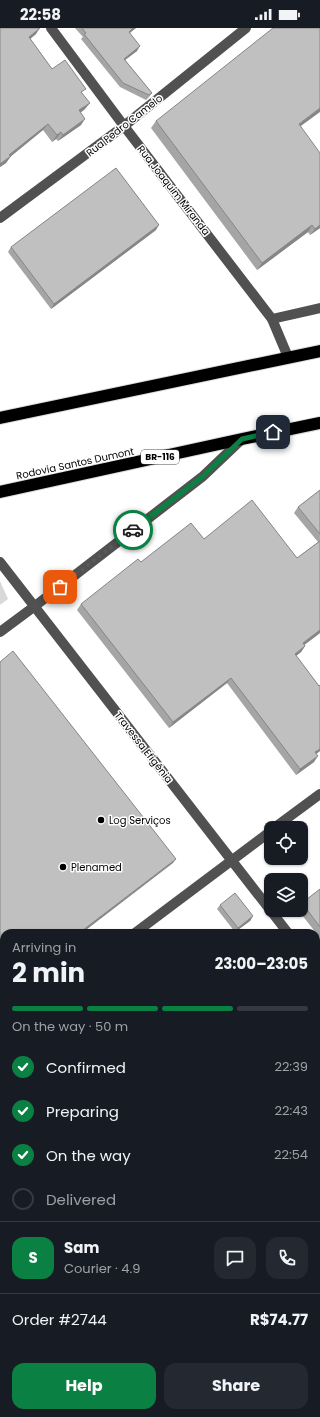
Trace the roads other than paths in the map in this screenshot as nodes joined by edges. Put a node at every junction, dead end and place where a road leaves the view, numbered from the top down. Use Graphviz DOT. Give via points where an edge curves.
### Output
graph roads {
  1 [pos="51,28"];
  2 [pos="246,28"];
  3 [pos="124,126"];
  4 [pos="0,218"];
  5 [pos="320,308"];
  6 [pos="272,319"];
  7 [pos="320,351"];
  8 [pos="288,357"];
  9 [pos="0,418"];
  10 [pos="320,423"];
  11 [pos="242,439"];
  12 [pos="0,492"];
  13 [pos="0,562"];
  14 [pos="35,606"];
  15 [pos="0,632"];
  16 [pos="320,794"];
  17 [pos="283,821"];
  18 [pos="264,836"];
  19 [pos="231,860"];
  20 [pos="140,929"];
  21 [pos="285,929"];
  1 -- 3 [label="street, Rua Joaquim Miranda"];
  2 -- 3 [label="street, Rua Pedro Camelo"];
  3 -- 4 [label="street, Rua Pedro Camelo"];
  3 -- 6 [label="street, Rua Joaquim Miranda"];
  5 -- 6 [label="street"];
  6 -- 8 [label="street, Rua Joaquim Miranda"];
  7 -- 8 [label="highway"];
  8 -- 9 [label="highway"];
  10 -- 11 [label="highway, Rodovia Santos Dumont / BR-116"];
  11 -- 12 [label="highway, Rodovia Santos Dumont / BR-116"];
  11 -- 14 [label="street" via="202,477"];
  13 -- 14 [label="street, Travessa Efigênia"];
  14 -- 15 [label="street"];
  14 -- 19 [label="street, Travessa Efigênia"];
  16 -- 17 [label="street"];
  18 -- 19 [label="street"];
  19 -- 20 [label="street"];
  19 -- 21 [label="street, Travessa Efigênia"];
}
